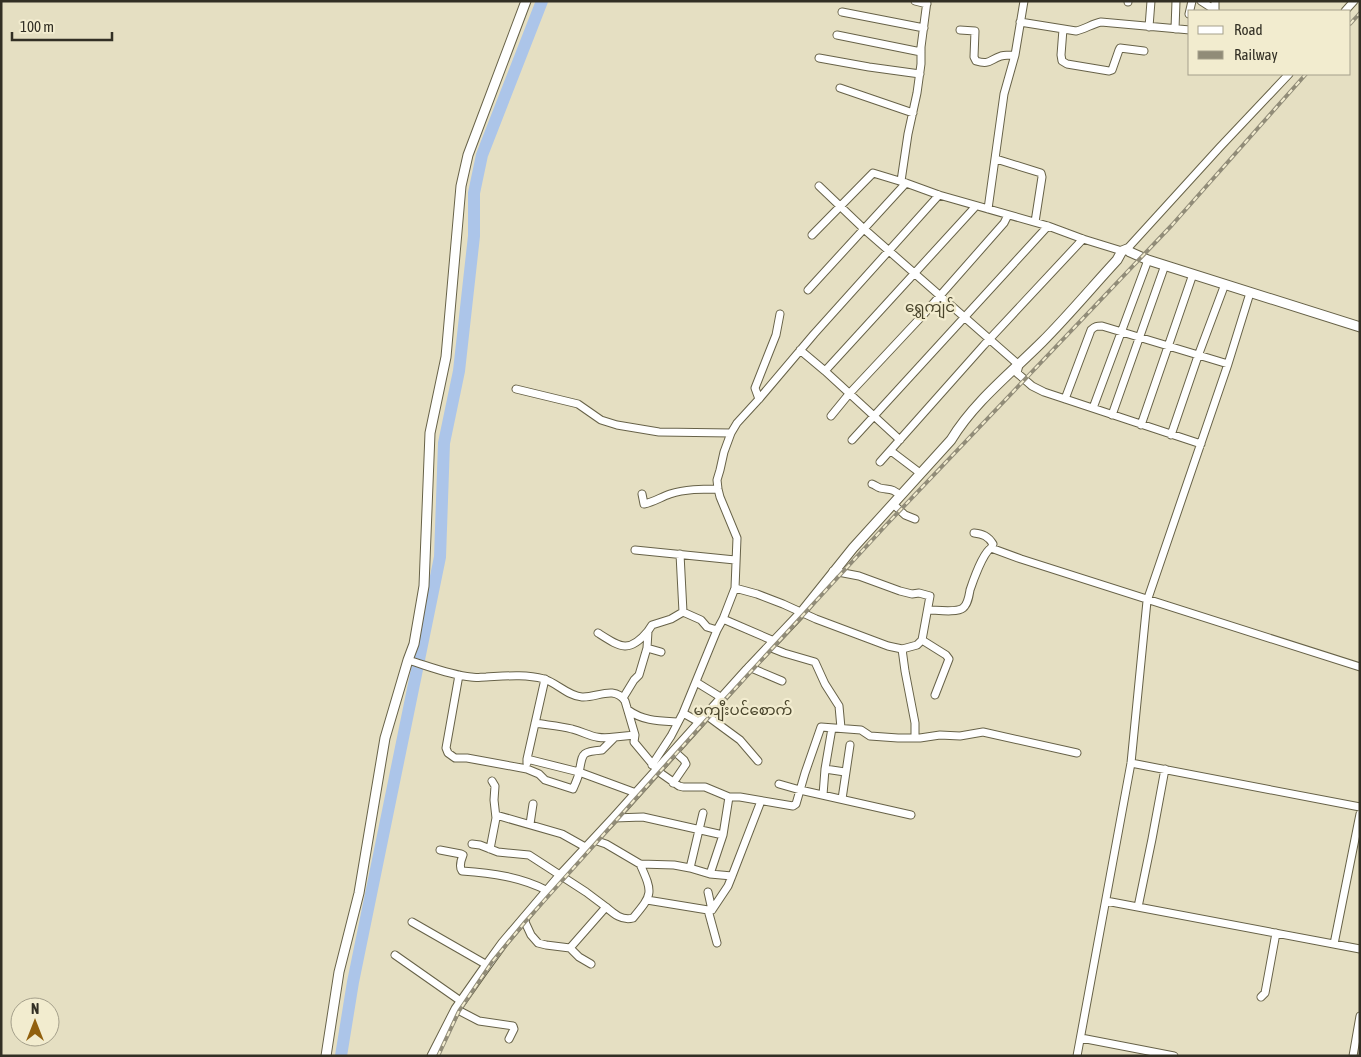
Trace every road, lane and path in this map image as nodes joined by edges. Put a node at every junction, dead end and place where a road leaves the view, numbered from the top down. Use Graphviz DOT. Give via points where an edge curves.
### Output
graph roads {
  1 [pos="526,1"];
  2 [pos="915,1"];
  3 [pos="1024,1"];
  4 [pos="1151,1"];
  5 [pos="1176,1"];
  6 [pos="1202,1"];
  7 [pos="1215,1"];
  8 [pos="927,2"];
  9 [pos="1215,10"];
  10 [pos="842,12"];
  11 [pos="1020,22"];
  12 [pos="1149,27"];
  13 [pos="924,28"];
  14 [pos="1063,29"];
  15 [pos="1175,29"];
  16 [pos="960,30"];
  17 [pos="1188,30"];
  18 [pos="837,36"];
  19 [pos="1144,51"];
  20 [pos="921,52"];
  21 [pos="1015,55"];
  22 [pos="819,58"];
  23 [pos="920,74"];
  24 [pos="1288,75"];
  25 [pos="840,88"];
  26 [pos="913,113"];
  27 [pos="996,159"];
  28 [pos="903,182"];
  29 [pos="819,186"];
  30 [pos="939,195"];
  31 [pos="976,206"];
  32 [pos="841,207"];
  33 [pos="988,209"];
  34 [pos="1008,215"];
  35 [pos="1035,222"];
  36 [pos="1048,226"];
  37 [pos="864,229"];
  38 [pos="812,235"];
  39 [pos="1083,239"];
  40 [pos="888,250"];
  41 [pos="1125,250"];
  42 [pos="1148,260"];
  43 [pos="1165,265"];
  44 [pos="914,274"];
  45 [pos="1193,274"];
  46 [pos="1225,284"];
  47 [pos="808,290"];
  48 [pos="1250,293"];
  49 [pos="940,295"];
  50 [pos="780,314"];
  51 [pos="964,317"];
  52 [pos="1360,327"];
  53 [pos="1122,332"];
  54 [pos="1139,338"];
  55 [pos="990,340"];
  56 [pos="1168,347"];
  57 [pos="800,350"];
  58 [pos="1198,356"];
  59 [pos="1228,364"];
  60 [pos="1019,365"];
  61 [pos="825,371"];
  62 [pos="516,389"];
  63 [pos="849,394"];
  64 [pos="759,399"];
  65 [pos="1065,399"];
  66 [pos="1093,408"];
  67 [pos="1112,415"];
  68 [pos="831,416"];
  69 [pos="874,416"];
  70 [pos="1141,424"];
  71 [pos="731,433"];
  72 [pos="1172,434"];
  73 [pos="852,440"];
  74 [pos="900,440"];
  75 [pos="1200,444"];
  76 [pos="891,450"];
  77 [pos="880,462"];
  78 [pos="920,473"];
  79 [pos="872,484"];
  80 [pos="718,489"];
  81 [pos="642,494"];
  82 [pos="900,496"];
  83 [pos="893,504"];
  84 [pos="916,519"];
  85 [pos="974,533"];
  86 [pos="991,548"];
  87 [pos="635,550"];
  88 [pos="680,554"];
  89 [pos="735,560"];
  90 [pos="833,571"];
  91 [pos="735,588"];
  92 [pos="1148,599"];
  93 [pos="928,610"];
  94 [pos="683,612"];
  95 [pos="801,613"];
  96 [pos="723,619"];
  97 [pos="716,630"];
  98 [pos="648,631"];
  99 [pos="598,633"];
  100 [pos="922,640"];
  101 [pos="772,644"];
  102 [pos="647,648"];
  103 [pos="902,649"];
  104 [pos="661,652"];
  105 [pos="411,660"];
  106 [pos="749,667"];
  107 [pos="1360,667"];
  108 [pos="459,675"];
  109 [pos="545,679"];
  110 [pos="782,681"];
  111 [pos="696,682"];
  112 [pos="935,695"];
  113 [pos="623,698"];
  114 [pos="722,698"];
  115 [pos="627,709"];
  116 [pos="683,713"];
  117 [pos="706,715"];
  118 [pos="677,722"];
  119 [pos="699,722"];
  120 [pos="535,723"];
  121 [pos="832,728"];
  122 [pos="841,728"];
  123 [pos="635,735"];
  124 [pos="615,737"];
  125 [pos="915,738"];
  126 [pos="850,745"];
  127 [pos="674,751"];
  128 [pos="1077,753"];
  129 [pos="527,759"];
  130 [pos="758,761"];
  131 [pos="1131,763"];
  132 [pos="654,768"];
  133 [pos="528,769"];
  134 [pos="825,769"];
  135 [pos="1165,769"];
  136 [pos="579,772"];
  137 [pos="846,772"];
  138 [pos="492,781"];
  139 [pos="673,783"];
  140 [pos="778,784"];
  141 [pos="800,790"];
  142 [pos="636,793"];
  143 [pos="822,795"];
  144 [pos="729,797"];
  145 [pos="842,799"];
  146 [pos="762,801"];
  147 [pos="533,804"];
  148 [pos="1360,806"];
  149 [pos="703,813"];
  150 [pos="1360,814"];
  151 [pos="496,815"];
  152 [pos="911,815"];
  153 [pos="614,818"];
  154 [pos="530,824"];
  155 [pos="700,830"];
  156 [pos="723,835"];
  157 [pos="594,840"];
  158 [pos="472,844"];
  159 [pos="587,848"];
  160 [pos="440,850"];
  161 [pos="490,850"];
  162 [pos="640,864"];
  163 [pos="690,868"];
  164 [pos="710,874"];
  165 [pos="560,876"];
  166 [pos="732,876"];
  167 [pos="548,891"];
  168 [pos="708,892"];
  169 [pos="647,900"];
  170 [pos="1106,901"];
  171 [pos="606,907"];
  172 [pos="1138,907"];
  173 [pos="710,910"];
  174 [pos="526,917"];
  175 [pos="412,922"];
  176 [pos="1276,933"];
  177 [pos="717,943"];
  178 [pos="1334,944"];
  179 [pos="570,948"];
  180 [pos="1360,949"];
  181 [pos="395,955"];
  182 [pos="591,964"];
  183 [pos="487,965"];
  184 [pos="1261,997"];
  185 [pos="459,1005"];
  186 [pos="1360,1016"];
  187 [pos="1081,1038"];
  188 [pos="509,1039"];
  189 [pos="326,1056"];
  190 [pos="432,1056"];
  191 [pos="1077,1056"];
  192 [pos="1174,1056"];
  193 [pos="1353,1056"];
  1 -- 105 [label="street" via="468,155 461,186 446,357 430,433 424,586"];
  2 -- 8 [label="street"];
  3 -- 11 [label="street"];
  4 -- 12 [label="street"];
  5 -- 15 [label="street"];
  6 -- 9 [label="street"];
  7 -- 9 [label="street"];
  8 -- 13 [label="street"];
  10 -- 13 [label="street"];
  11 -- 14 [label="street"];
  11 -- 21 [label="street"];
  12 -- 14 [label="street" via="1101,22 1083,30"];
  12 -- 15 [label="street"];
  13 -- 20 [label="street"];
  14 -- 19 [label="street" via="1061,55 1067,64 1109,71 1120,48"];
  15 -- 17 [label="street"];
  16 -- 21 [label="street" via="975,31 976,61 992,62 1001,56"];
  18 -- 20 [label="street"];
  20 -- 23 [label="street"];
  21 -- 27 [label="street" via="1004,94"];
  22 -- 23 [label="street"];
  23 -- 26 [label="street"];
  24 -- 41 [label="street"];
  25 -- 26 [label="street"];
  26 -- 28 [label="street"];
  27 -- 33 [label="street"];
  27 -- 35 [label="street" via="1040,173"];
  28 -- 30 [label="street"];
  28 -- 32 [label="street" via="873,173"];
  28 -- 37 [label="street"];
  29 -- 32 [label="street"];
  30 -- 31 [label="street"];
  30 -- 40 [label="street"];
  31 -- 33 [label="street"];
  31 -- 44 [label="street"];
  32 -- 37 [label="street"];
  32 -- 38 [label="street"];
  33 -- 34 [label="street"];
  34 -- 35 [label="street"];
  34 -- 49 [label="street"];
  35 -- 36 [label="street"];
  36 -- 39 [label="street"];
  36 -- 51 [label="street"];
  37 -- 40 [label="street"];
  37 -- 47 [label="street"];
  39 -- 41 [label="street"];
  39 -- 55 [label="street"];
  40 -- 44 [label="street"];
  40 -- 57 [label="street"];
  41 -- 42 [label="street"];
  41 -- 60 [label="street"];
  42 -- 43 [label="street"];
  42 -- 53 [label="street"];
  43 -- 45 [label="street"];
  43 -- 54 [label="street"];
  44 -- 49 [label="street"];
  44 -- 61 [label="street"];
  45 -- 46 [label="street"];
  45 -- 56 [label="street"];
  46 -- 48 [label="street"];
  46 -- 58 [label="street"];
  48 -- 52 [label="street"];
  48 -- 59 [label="street"];
  49 -- 51 [label="street"];
  49 -- 63 [label="street"];
  50 -- 64 [label="street" via="776,335 756,388"];
  51 -- 55 [label="street"];
  51 -- 69 [label="street"];
  53 -- 54 [label="street"];
  53 -- 65 [label="street" via="1094,326"];
  53 -- 66 [label="street"];
  54 -- 56 [label="street"];
  54 -- 67 [label="street"];
  55 -- 60 [label="street"];
  55 -- 74 [label="street"];
  56 -- 58 [label="street"];
  56 -- 70 [label="street"];
  57 -- 61 [label="street"];
  57 -- 64 [label="street"];
  58 -- 59 [label="street"];
  58 -- 72 [label="street"];
  59 -- 75 [label="street"];
  60 -- 65 [label="street" via="1017,373 1032,386"];
  60 -- 78 [label="street" via="961,424"];
  61 -- 63 [label="street"];
  62 -- 71 [label="street" via="578,404 601,420 617,425 659,432"];
  63 -- 68 [label="street"];
  63 -- 69 [label="street"];
  64 -- 71 [label="street"];
  65 -- 66 [label="street"];
  66 -- 67 [label="street"];
  67 -- 70 [label="street"];
  69 -- 73 [label="street"];
  69 -- 74 [label="street"];
  70 -- 72 [label="street"];
  71 -- 80 [label="street" via="724,452"];
  72 -- 75 [label="street"];
  74 -- 76 [label="street"];
  75 -- 92 [label="street"];
  76 -- 77 [label="street"];
  76 -- 78 [label="street"];
  78 -- 82 [label="street"];
  79 -- 82 [label="street" via="896,491"];
  80 -- 81 [label="street" via="673,493 644,504"];
  80 -- 89 [label="street" via="737,538"];
  82 -- 83 [label="street"];
  83 -- 84 [label="street" via="905,515"];
  83 -- 90 [label="street"];
  85 -- 86 [label="street" via="989,538 994,544"];
  86 -- 92 [label="street"];
  86 -- 93 [label="street" via="983,558 962,609"];
  87 -- 88 [label="street"];
  88 -- 89 [label="street"];
  88 -- 94 [label="street"];
  89 -- 91 [label="street"];
  90 -- 93 [label="street" via="912,594 930,596"];
  90 -- 95 [label="street"];
  91 -- 95 [label="street" via="766,597"];
  91 -- 96 [label="street"];
  92 -- 107 [label="street"];
  92 -- 131 [label="street"];
  93 -- 100 [label="street"];
  94 -- 97 [label="street"];
  94 -- 98 [label="street" via="652,624"];
  95 -- 101 [label="street"];
  95 -- 103 [label="street"];
  96 -- 97 [label="street"];
  96 -- 101 [label="street"];
  97 -- 111 [label="street"];
  98 -- 99 [label="street" via="632,646 614,643"];
  98 -- 102 [label="street"];
  100 -- 103 [label="street" via="917,645"];
  100 -- 112 [label="street" via="949,659"];
  101 -- 106 [label="street"];
  101 -- 122 [label="street" via="784,653 815,662 840,706"];
  102 -- 104 [label="street"];
  102 -- 113 [label="street" via="639,675"];
  103 -- 125 [label="street"];
  105 -- 108 [label="street"];
  105 -- 189 [label="street" via="384,738 359,893 339,972"];
  106 -- 110 [label="street"];
  106 -- 114 [label="street"];
  108 -- 109 [label="street" via="523,675"];
  108 -- 133 [label="street" via="446,748 448,753 455,758"];
  109 -- 113 [label="street" via="573,695 583,697 605,693"];
  109 -- 120 [label="street"];
  111 -- 114 [label="street"];
  111 -- 116 [label="street"];
  113 -- 115 [label="street"];
  114 -- 117 [label="street"];
  115 -- 118 [label="street" via="646,719"];
  115 -- 123 [label="street"];
  116 -- 118 [label="street"];
  116 -- 119 [label="street"];
  117 -- 119 [label="street"];
  117 -- 130 [label="street" via="740,740"];
  118 -- 132 [label="street"];
  119 -- 127 [label="street"];
  120 -- 124 [label="street" via="568,728 593,737"];
  120 -- 129 [label="street"];
  121 -- 122 [label="street"];
  121 -- 134 [label="street"];
  121 -- 141 [label="street" via="820,728"];
  122 -- 125 [label="street" via="861,730 876,736"];
  123 -- 124 [label="street"];
  123 -- 132 [label="street" via="634,742"];
  124 -- 136 [label="street" via="602,750 585,753 580,760"];
  125 -- 128 [label="street" via="983,732"];
  126 -- 137 [label="street"];
  127 -- 132 [label="street"];
  127 -- 139 [label="street" via="686,764"];
  129 -- 133 [label="street"];
  129 -- 136 [label="street"];
  131 -- 135 [label="street"];
  131 -- 170 [label="street"];
  132 -- 139 [label="street"];
  132 -- 142 [label="street"];
  133 -- 136 [label="street" via="545,780 573,789"];
  134 -- 137 [label="street"];
  134 -- 143 [label="street"];
  135 -- 148 [label="street"];
  135 -- 172 [label="street"];
  136 -- 142 [label="street"];
  137 -- 145 [label="street"];
  138 -- 151 [label="street"];
  139 -- 144 [label="street" via="683,787 705,787"];
  140 -- 141 [label="street"];
  141 -- 143 [label="street"];
  141 -- 146 [label="street" via="795,806"];
  142 -- 153 [label="street"];
  143 -- 145 [label="street"];
  144 -- 146 [label="street"];
  144 -- 156 [label="street"];
  145 -- 152 [label="street"];
  146 -- 166 [label="street"];
  147 -- 154 [label="street"];
  149 -- 155 [label="street"];
  150 -- 178 [label="street"];
  151 -- 154 [label="street"];
  151 -- 161 [label="street"];
  153 -- 155 [label="street" via="643,817"];
  153 -- 157 [label="street"];
  154 -- 159 [label="street" via="562,834"];
  155 -- 156 [label="street"];
  155 -- 163 [label="street"];
  156 -- 164 [label="street"];
  157 -- 159 [label="street"];
  157 -- 162 [label="street"];
  158 -- 161 [label="street"];
  159 -- 165 [label="street"];
  160 -- 167 [label="street" via="463,855 462,871 522,880"];
  161 -- 165 [label="street" via="529,855"];
  162 -- 163 [label="street"];
  162 -- 169 [label="street" via="648,885"];
  163 -- 164 [label="street"];
  164 -- 166 [label="street"];
  165 -- 167 [label="street"];
  165 -- 171 [label="street"];
  166 -- 173 [label="street"];
  167 -- 174 [label="street"];
  168 -- 173 [label="street"];
  169 -- 171 [label="street" via="630,920 618,917"];
  169 -- 173 [label="street"];
  170 -- 172 [label="street"];
  170 -- 187 [label="street"];
  171 -- 179 [label="street"];
  172 -- 176 [label="street"];
  173 -- 177 [label="street"];
  174 -- 179 [label="street" via="531,936 538,943"];
  174 -- 183 [label="street"];
  175 -- 183 [label="street"];
  176 -- 178 [label="street"];
  176 -- 184 [label="street" via="1265,992"];
  178 -- 180 [label="street"];
  179 -- 182 [label="street"];
  181 -- 185 [label="street"];
  183 -- 185 [label="street"];
  185 -- 188 [label="street" via="479,1021 513,1026"];
  185 -- 190 [label="street"];
  186 -- 193 [label="street"];
  187 -- 191 [label="street"];
  187 -- 192 [label="street"];
}
